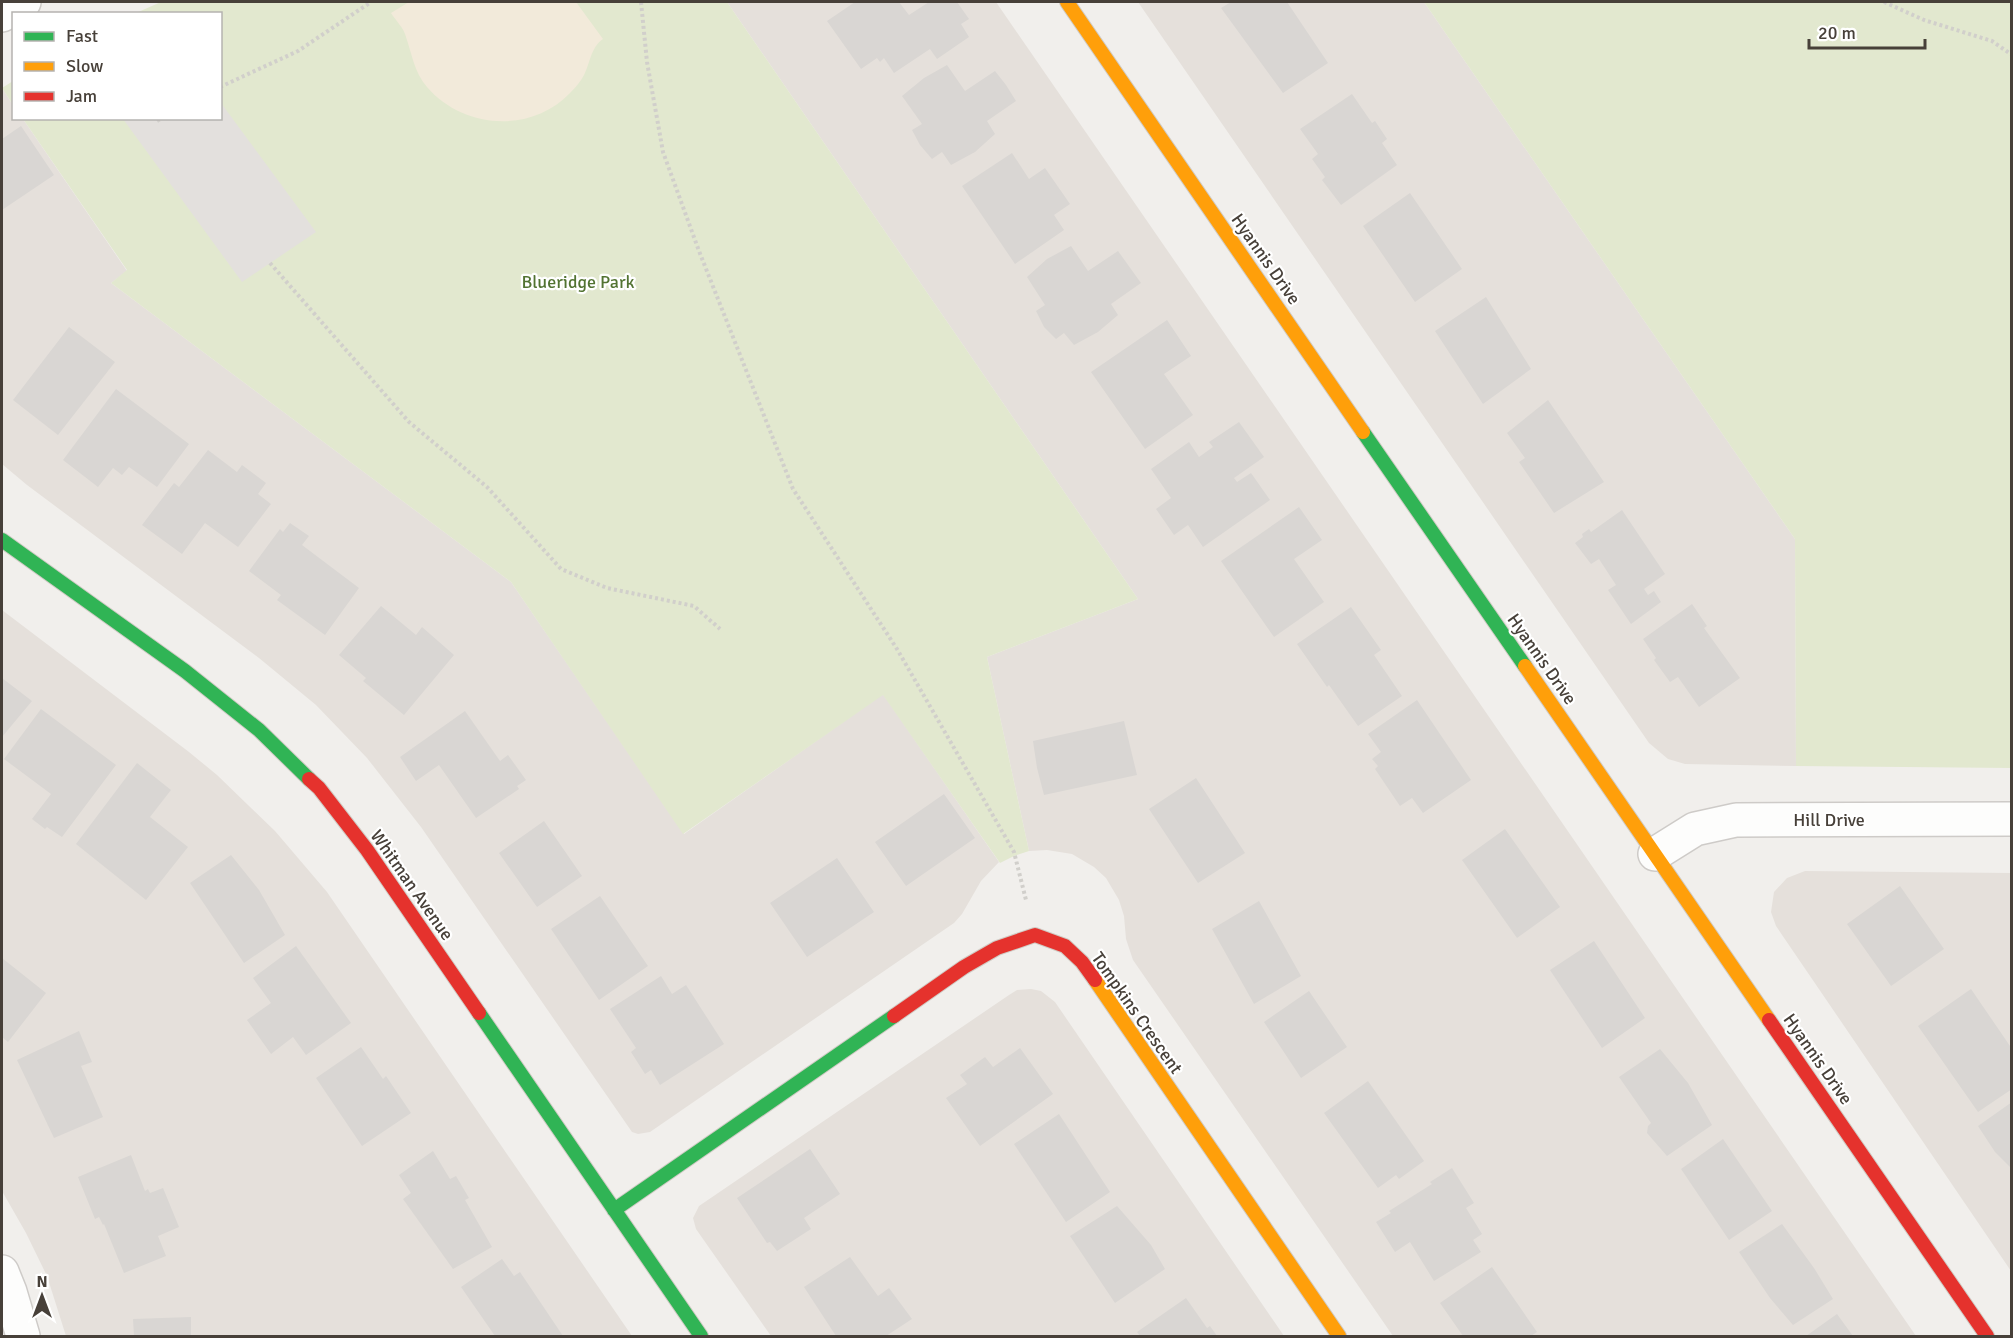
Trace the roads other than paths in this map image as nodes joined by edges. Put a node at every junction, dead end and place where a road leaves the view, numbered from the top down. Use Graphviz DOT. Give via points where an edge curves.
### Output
graph roads {
  1 [pos="24,2"];
  2 [pos="1067,2"];
  3 [pos="2,15"];
  4 [pos="2,540"];
  5 [pos="2012,819"];
  6 [pos="1655,854"];
  7 [pos="614,1210"];
  8 [pos="2,1272"];
  9 [pos="23,1336"];
  10 [pos="701,1336"];
  11 [pos="1339,1336"];
  12 [pos="1987,1336"];
  1 -- 3 [label="street"];
  2 -- 6 [label="street, Hyannis Drive"];
  4 -- 7 [label="street, Whitman Avenue" via="185,671 259,730 319,788 367,850"];
  5 -- 6 [label="street, Hill Drive" via="1736,820 1695,829"];
  6 -- 12 [label="street, Hyannis Drive"];
  7 -- 10 [label="street, Whitman Avenue"];
  7 -- 11 [label="street, Tompkins Crescent" via="964,967 997,948 1035,936 1065,946 1082,962"];
  8 -- 9 [label="street"];
}
